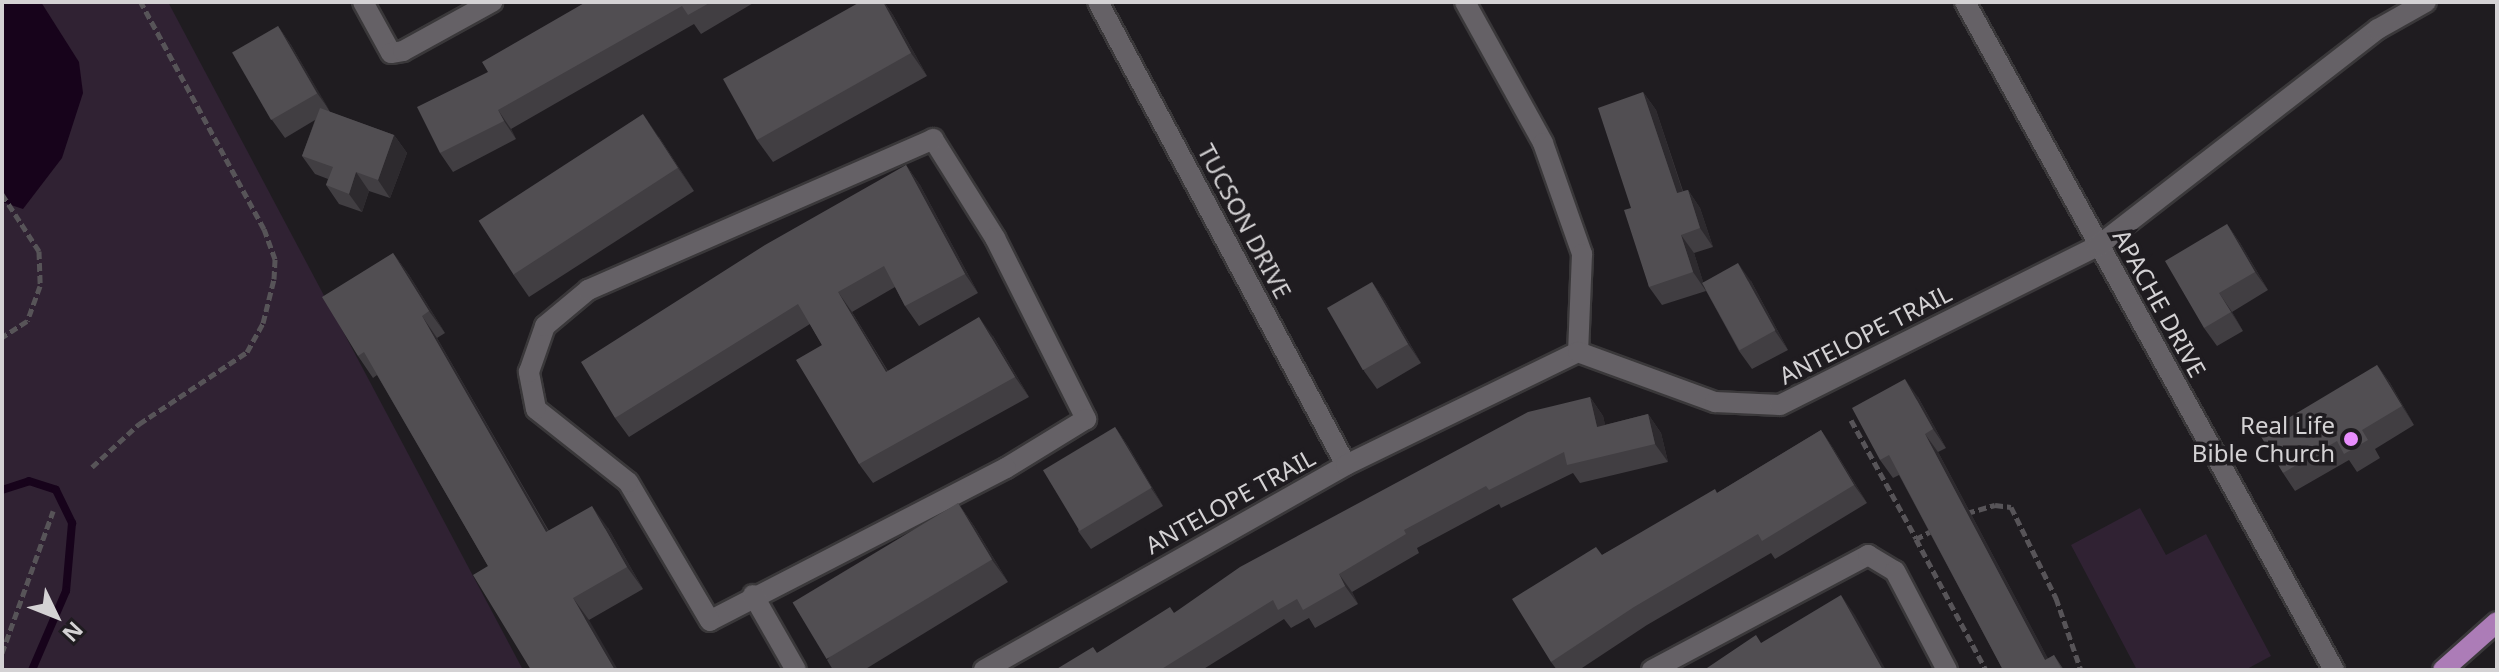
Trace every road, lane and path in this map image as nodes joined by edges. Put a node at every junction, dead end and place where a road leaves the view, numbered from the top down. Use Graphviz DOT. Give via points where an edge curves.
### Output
graph roads {
  1 [pos="141,2"];
  2 [pos="363,2"];
  3 [pos="492,2"];
  4 [pos="1098,2"];
  5 [pos="1465,2"];
  6 [pos="1965,2"];
  7 [pos="2426,2"];
  8 [pos="2,194"];
  9 [pos="2098,246"];
  10 [pos="2,337"];
  11 [pos="1578,352"];
  12 [pos="1851,420"];
  13 [pos="1346,465"];
  14 [pos="92,467"];
  15 [pos="53,511"];
  16 [pos="1957,518"];
  17 [pos="1943,525"];
  18 [pos="1916,539"];
  19 [pos="753,595"];
  20 [pos="2497,622"];
  21 [pos="2,653"];
  22 [pos="796,670"];
  23 [pos="984,670"];
  24 [pos="1652,670"];
  25 [pos="1947,670"];
  26 [pos="1986,670"];
  27 [pos="2081,670"];
  28 [pos="2334,670"];
  29 [pos="2443,670"];
  1 -- 14 [label="path" via="264,229 275,259 274,279 263,323 247,352 119,439"];
  2 -- 3 [label="street" via="391,53"];
  4 -- 13 [label="street, TUCSON DRIVE"];
  5 -- 11 [label="street" via="1543,143 1582,254"];
  6 -- 9 [label="street, APACHE DRIVE"];
  7 -- 9 [label="street, ANTELOPE TRAIL" via="2378,29"];
  8 -- 10 [label="path" via="39,251 40,286 27,321"];
  9 -- 11 [label="street, ANTELOPE TRAIL" via="1780,405 1715,402"];
  9 -- 28 [label="street, APACHE DRIVE"];
  11 -- 13 [label="street, ANTELOPE TRAIL"];
  12 -- 18 [label="path"];
  13 -- 23 [label="street, ANTELOPE TRAIL"];
  15 -- 21 [label="path"];
  16 -- 27 [label="path" via="1995,505 2011,507 2056,598"];
  17 -- 18 [label="path"];
  18 -- 26 [label="path"];
  19 -- 19 [label="street" via="710,621 628,482 536,409 529,372 545,326 588,290 933,139 995,238 1086,419 1006,468"];
  19 -- 22 [label="street"];
  20 -- 29 [label="main road"];
  24 -- 25 [label="street" via="1868,555 1895,571"];
}
